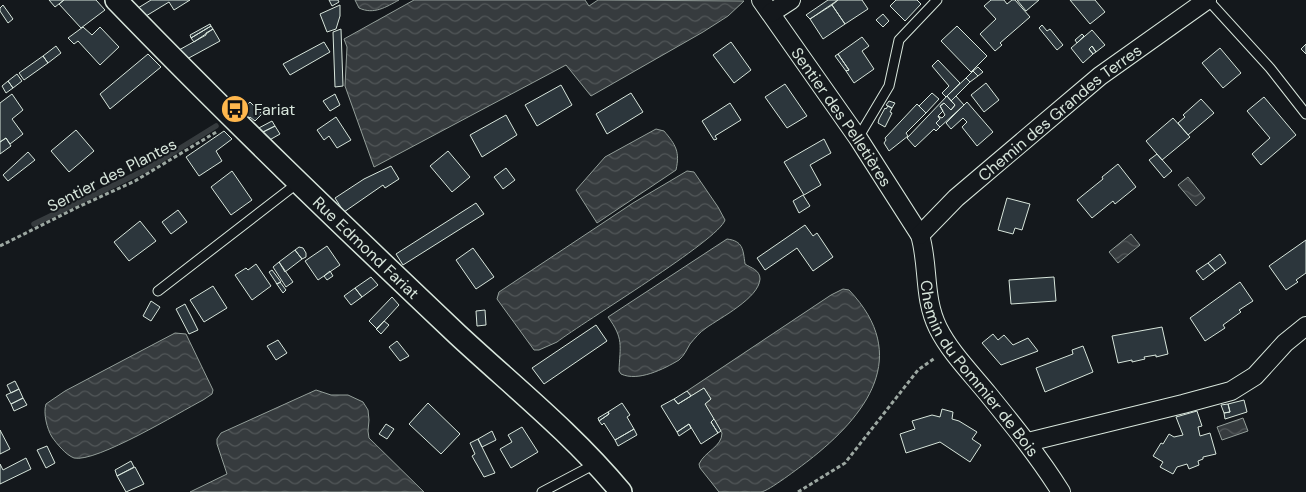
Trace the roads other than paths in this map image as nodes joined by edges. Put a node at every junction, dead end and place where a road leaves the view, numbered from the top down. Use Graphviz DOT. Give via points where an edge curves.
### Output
graph roads {
  1 [pos="116,0"];
  2 [pos="791,0"];
  3 [pos="937,0"];
  4 [pos="1208,0"];
  5 [pos="766,6"];
  6 [pos="1306,114"];
  7 [pos="858,138"];
  8 [pos="299,182"];
  9 [pos="920,235"];
  10 [pos="158,291"];
  11 [pos="1306,326"];
  12 [pos="1028,442"];
  13 [pos="596,463"];
  14 [pos="542,492"];
  15 [pos="621,492"];
  16 [pos="1060,492"];
  1 -- 8 [label="street, Rue Edmond Fariat" via="231,118"];
  2 -- 5 [label="street"];
  3 -- 7 [label="lane" via="899,40 889,86"];
  4 -- 6 [label="lane" via="1270,68"];
  4 -- 9 [label="street, Chemin des Grandes Terres" via="1100,76 956,198"];
  5 -- 7 [label="street, Sentier des Pelletières"];
  7 -- 9 [label="street, Sentier des Pelletières"];
  8 -- 10 [label="lane"];
  8 -- 13 [label="street, Rue Edmond Fariat"];
  9 -- 12 [label="street, Chemin du Pommier de Bois" via="925,252 929,302 938,328"];
  11 -- 12 [label="street" via="1254,376 1232,390"];
  12 -- 16 [label="street, Chemin du Pommier de Bois"];
  13 -- 14 [label="lane"];
  13 -- 15 [label="street, Rue Edmond Fariat"];
}
